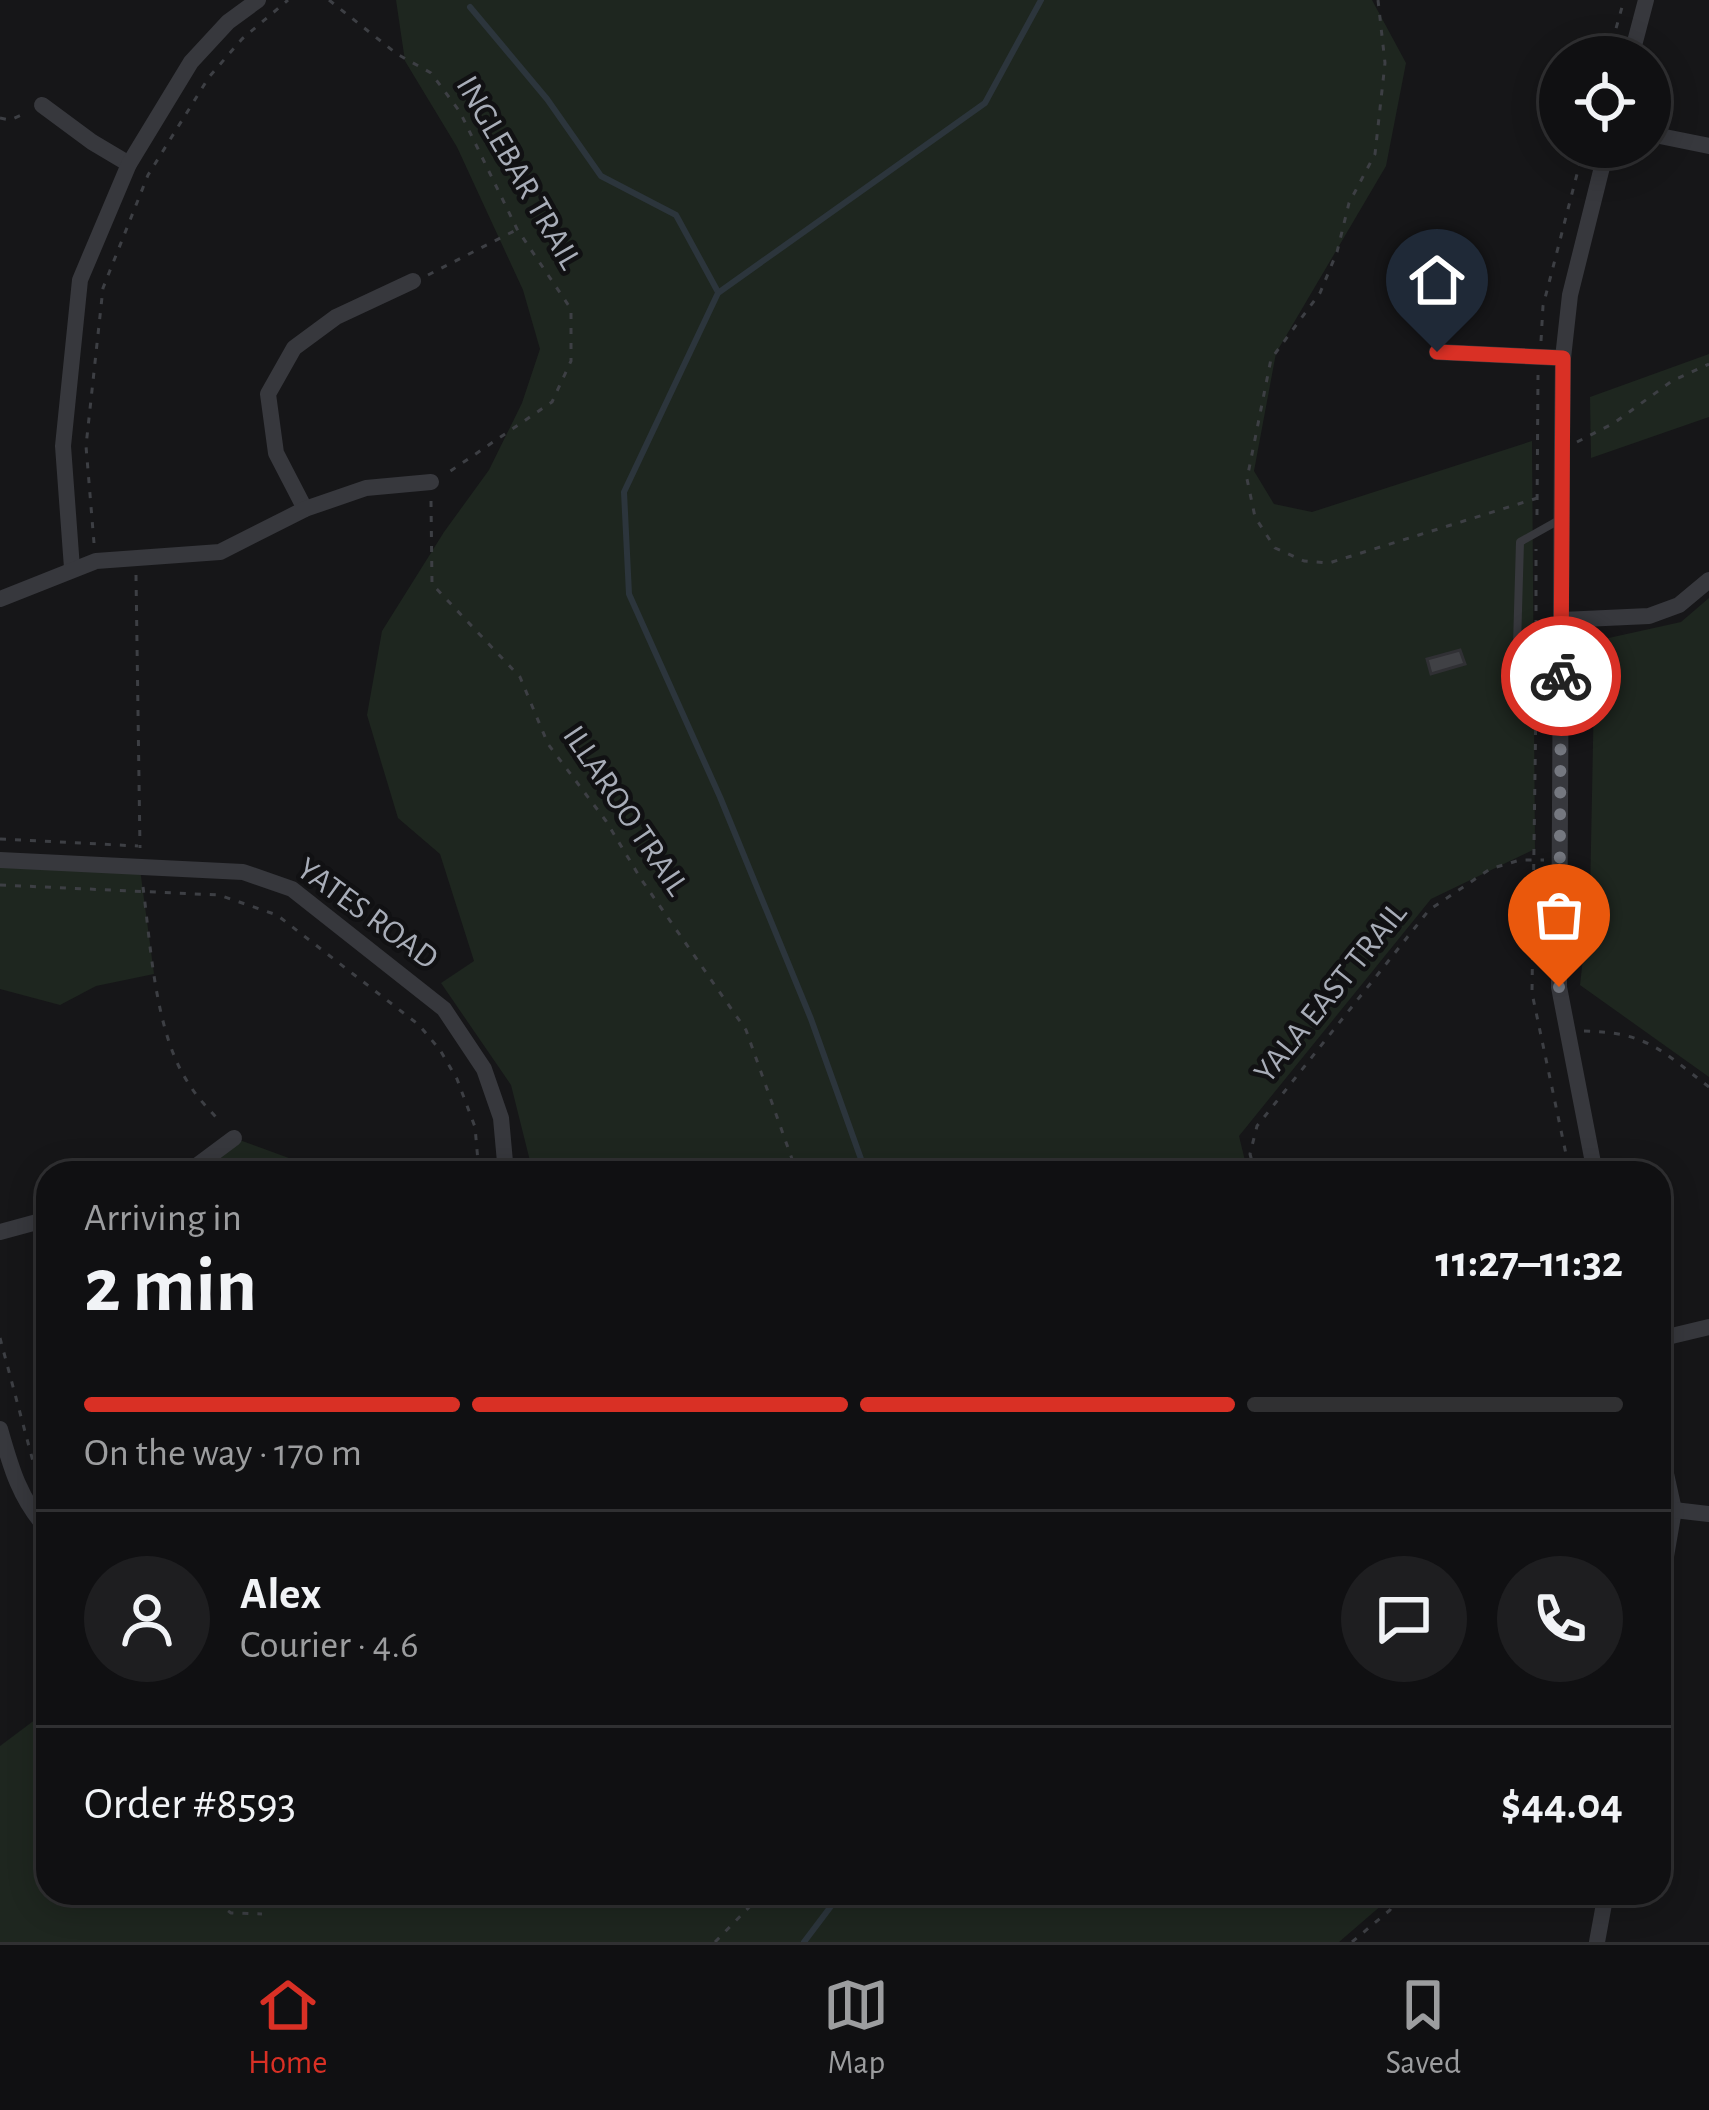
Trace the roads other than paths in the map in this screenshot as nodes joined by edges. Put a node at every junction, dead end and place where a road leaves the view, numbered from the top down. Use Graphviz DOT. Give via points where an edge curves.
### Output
graph roads {
  1 [pos="258,0"];
  2 [pos="1646,0"];
  3 [pos="1637,36"];
  4 [pos="42,105"];
  5 [pos="1671,138"];
  6 [pos="1709,146"];
  7 [pos="129,164"];
  8 [pos="1602,168"];
  9 [pos="413,281"];
  10 [pos="1437,352"];
  11 [pos="1563,358"];
  12 [pos="430,482"];
  13 [pos="305,509"];
  14 [pos="1561,519"];
  15 [pos="72,568"];
  16 [pos="1709,580"];
  17 [pos="0,599"];
  18 [pos="1562,620"];
  19 [pos="1561,697"];
  20 [pos="0,860"];
  21 [pos="234,1138"];
  22 [pos="203,1161"];
  23 [pos="505,1161"];
  24 [pos="1592,1161"];
  25 [pos="36,1222"];
  26 [pos="0,1232"];
  27 [pos="1709,1328"];
  28 [pos="1671,1336"];
  29 [pos="0,1429"];
  30 [pos="1671,1496"];
  31 [pos="1674,1510"];
  32 [pos="1709,1514"];
  33 [pos="36,1517"];
  34 [pos="1671,1527"];
  35 [pos="1604,1905"];
  36 [pos="1597,1942"];
  1 -- 7 [label="street" via="191,62"];
  2 -- 3 [label="street"];
  4 -- 7 [label="street"];
  5 -- 6 [label="street"];
  7 -- 15 [label="street" via="80,280 63,446"];
  8 -- 11 [label="street"];
  9 -- 13 [label="street" via="336,317 294,348 268,394 277,453"];
  10 -- 11 [label="street"];
  11 -- 14 [label="street"];
  12 -- 13 [label="street" via="366,488"];
  13 -- 15 [label="street" via="220,552"];
  14 -- 18 [label="street"];
  14 -- 19 [label="lane" via="1520,542 1516,679"];
  15 -- 17 [label="street"];
  16 -- 18 [label="street" via="1679,605 1649,616"];
  18 -- 19 [label="street"];
  19 -- 24 [label="street" via="1559,987"];
  20 -- 23 [label="street, YATES ROAD" via="243,872 292,889 444,1009 484,1069"];
  21 -- 22 [label="street"];
  25 -- 26 [label="street"];
  27 -- 28 [label="street"];
  29 -- 33 [label="street"];
  30 -- 31 [label="street"];
  31 -- 32 [label="street"];
  31 -- 34 [label="street"];
  35 -- 36 [label="street"];
}
